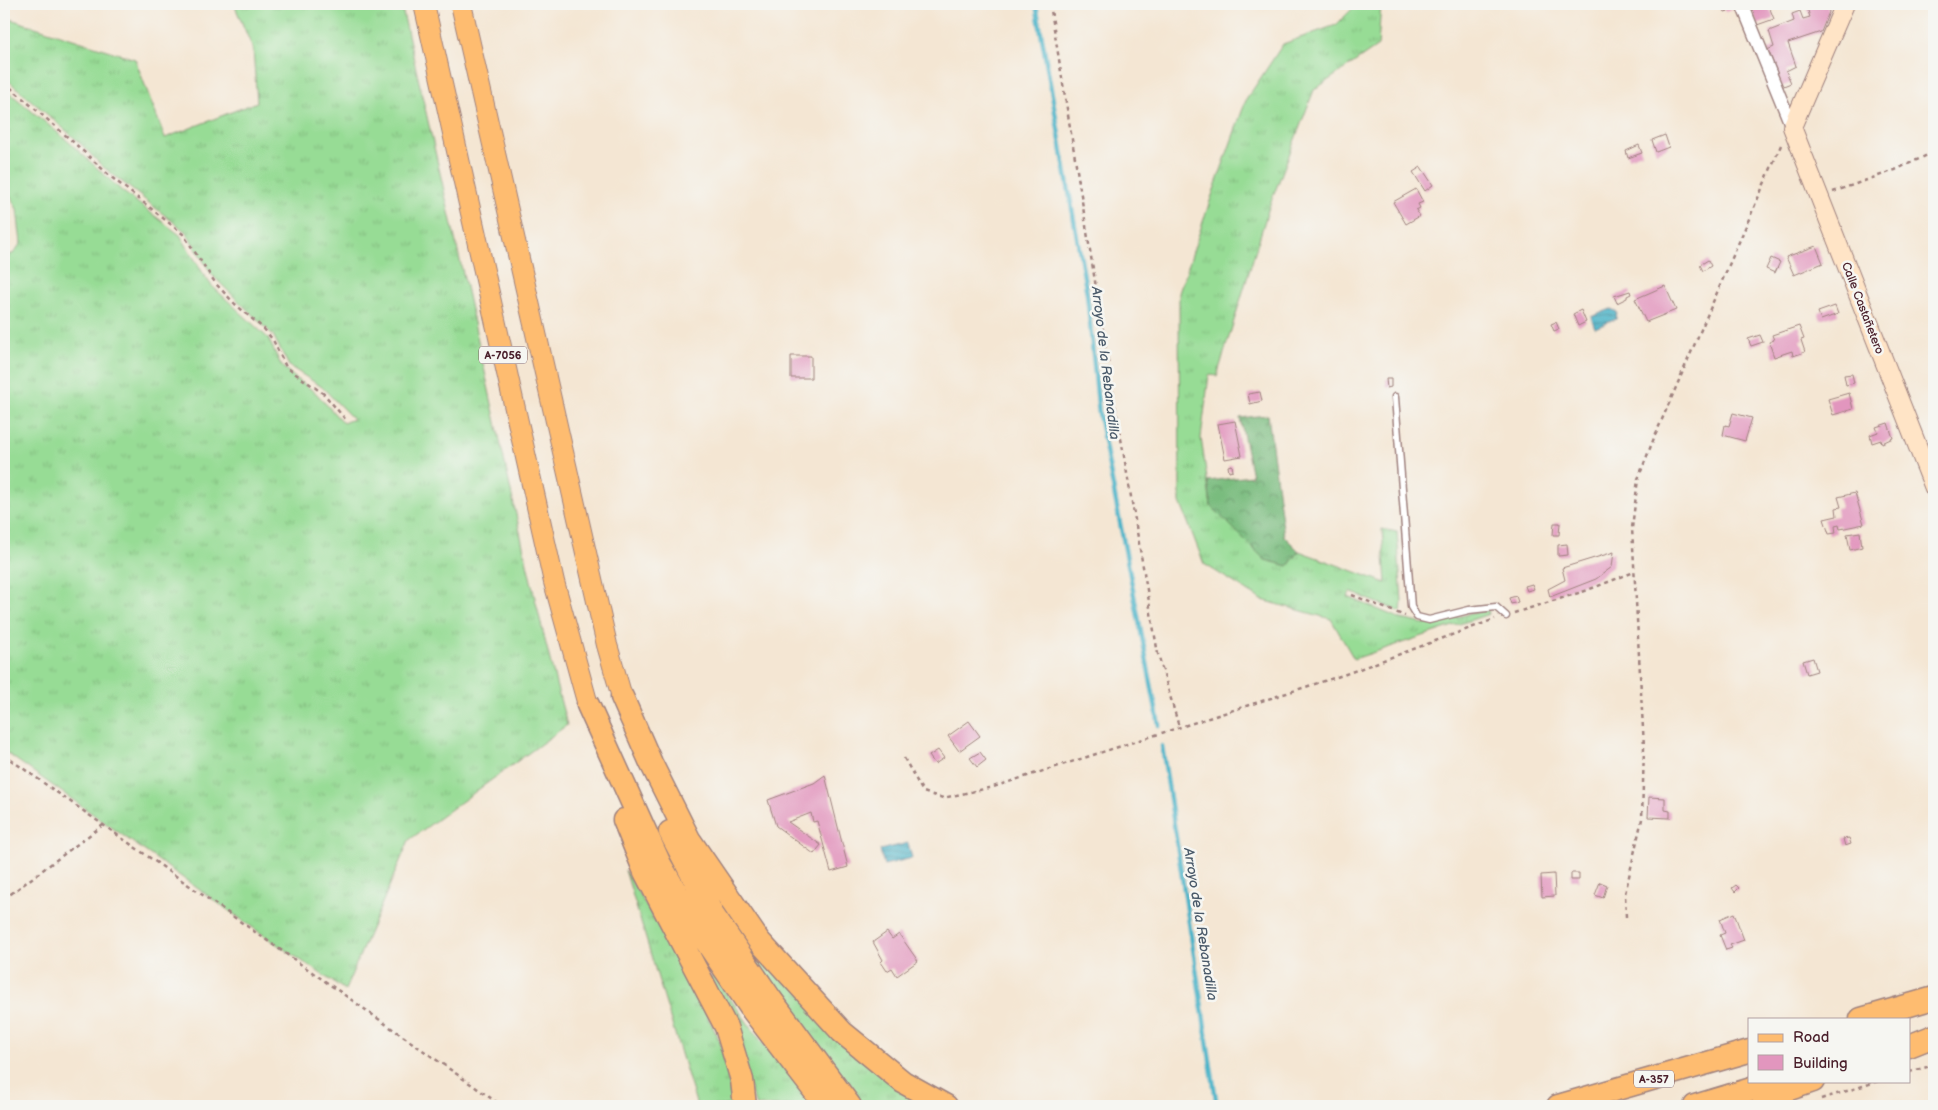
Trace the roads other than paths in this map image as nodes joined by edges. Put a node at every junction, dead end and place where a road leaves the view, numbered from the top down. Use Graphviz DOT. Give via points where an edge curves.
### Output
graph roads {
  1 [pos="424,4"];
  2 [pos="461,4"];
  3 [pos="1742,4"];
  4 [pos="1845,4"];
  5 [pos="1792,127"];
  6 [pos="1395,396"];
  7 [pos="1934,488"];
  8 [pos="1506,616"];
  9 [pos="622,697"];
  10 [pos="588,705"];
  11 [pos="1934,998"];
  12 [pos="1864,1018"];
  13 [pos="1934,1035"];
  14 [pos="1910,1042"];
  15 [pos="1910,1046"];
  16 [pos="1748,1051"];
  17 [pos="1775,1082"];
  18 [pos="1813,1091"];
  19 [pos="745,1106"];
  20 [pos="826,1106"];
  21 [pos="850,1106"];
  22 [pos="946,1106"];
  23 [pos="1558,1106"];
  24 [pos="1695,1106"];
  25 [pos="1738,1106"];
  1 -- 10 [label="main road, A-7056" via="554,582"];
  2 -- 9 [label="main road, A-7056" via="607,644"];
  3 -- 5 [label="street"];
  4 -- 5 [label="street"];
  5 -- 7 [label="street, Calle Castañetero"];
  6 -- 8 [label="lane" via="1411,608 1416,617 1429,620 1496,607"];
  9 -- 21 [label="highway" via="642,768 678,850 713,915"];
  9 -- 22 [label="highway" via="689,839 758,941 842,1032 903,1082"];
  10 -- 19 [label="highway" via="607,779 645,872 726,1027 742,1080"];
  10 -- 20 [label="highway" via="660,864 697,928 753,1011"];
  11 -- 12 [label="highway"];
  13 -- 14 [label="highway"];
  13 -- 15 [label="highway"];
  16 -- 23 [label="highway, A-357"];
  17 -- 24 [label="highway"];
  18 -- 25 [label="highway"];
}
